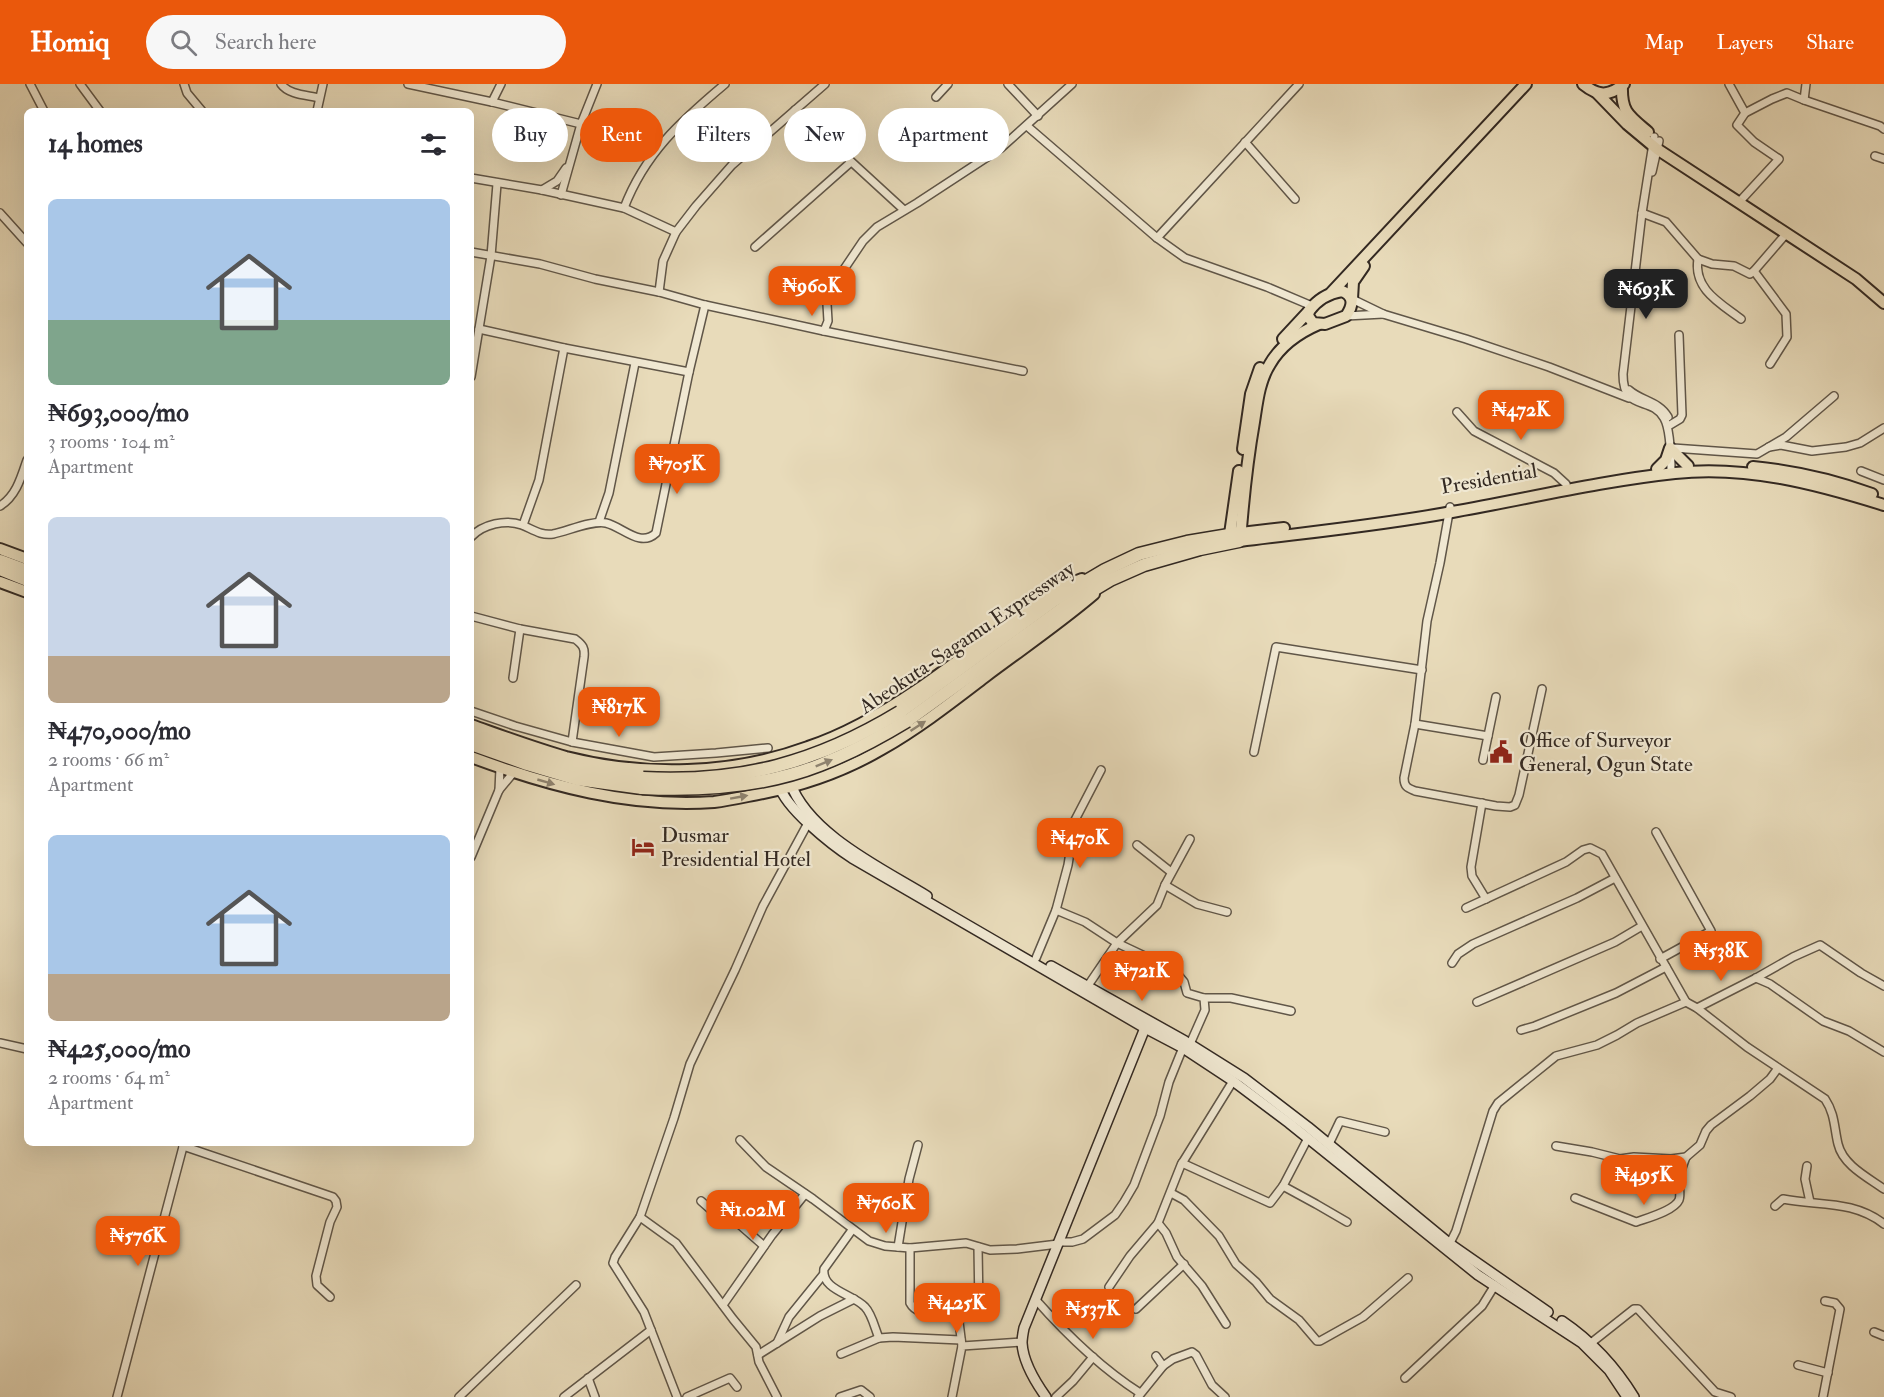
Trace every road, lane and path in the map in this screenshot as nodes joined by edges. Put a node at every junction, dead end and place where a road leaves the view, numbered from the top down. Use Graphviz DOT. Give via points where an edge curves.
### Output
graph roads {
  1 [pos="30,84"];
  2 [pos="80,84"];
  3 [pos="184,84"];
  4 [pos="281,84"];
  5 [pos="323,84"];
  6 [pos="408,84"];
  7 [pos="501,84"];
  8 [pos="597,84"];
  9 [pos="725,84"];
  10 [pos="825,84"];
  11 [pos="948,84"];
  12 [pos="1008,84"];
  13 [pos="1072,84"];
  14 [pos="1299,84"];
  15 [pos="1526,84"];
  16 [pos="1533,84"];
  17 [pos="1583,84"];
  18 [pos="1729,84"];
  19 [pos="1806,84"];
  20 [pos="1624,85"];
  21 [pos="1597,93"];
  22 [pos="936,97"];
  23 [pos="320,98"];
  24 [pos="1804,100"];
  25 [pos="492,102"];
  26 [pos="42,108"];
  27 [pos="98,108"];
  28 [pos="200,108"];
  29 [pos="318,108"];
  30 [pos="587,108"];
  31 [pos="797,108"];
  32 [pos="1745,113"];
  33 [pos="1038,116"];
  34 [pos="784,120"];
  35 [pos="580,124"];
  36 [pos="1027,126"];
  37 [pos="580,128"];
  38 [pos="1884,129"];
  39 [pos="1245,142"];
  40 [pos="1655,143"];
  41 [pos="573,155"];
  42 [pos="1875,156"];
  43 [pos="1884,159"];
  44 [pos="850,162"];
  45 [pos="474,179"];
  46 [pos="497,184"];
  47 [pos="542,190"];
  48 [pos="561,195"];
  49 [pos="1295,199"];
  50 [pos="1742,199"];
  51 [pos="624,208"];
  52 [pos="904,210"];
  53 [pos="0,213"];
  54 [pos="1644,213"];
  55 [pos="676,232"];
  56 [pos="1786,234"];
  57 [pos="1156,238"];
  58 [pos="24,240"];
  59 [pos="755,247"];
  60 [pos="474,253"];
  61 [pos="492,256"];
  62 [pos="1698,259"];
  63 [pos="1754,271"];
  64 [pos="659,292"];
  65 [pos="1331,293"];
  66 [pos="1884,296"];
  67 [pos="1352,299"];
  68 [pos="1884,303"];
  69 [pos="705,305"];
  70 [pos="1311,309"];
  71 [pos="1383,314"];
  72 [pos="1346,316"];
  73 [pos="1741,319"];
  74 [pos="1318,324"];
  75 [pos="479,328"];
  76 [pos="824,331"];
  77 [pos="1679,335"];
  78 [pos="564,348"];
  79 [pos="474,359"];
  80 [pos="635,363"];
  81 [pos="1770,364"];
  82 [pos="1023,371"];
  83 [pos="689,372"];
  84 [pos="1834,396"];
  85 [pos="1634,400"];
  86 [pos="1457,412"];
  87 [pos="1670,425"];
  88 [pos="1884,428"];
  89 [pos="1766,447"];
  90 [pos="1672,449"];
  91 [pos="1688,466"];
  92 [pos="24,469"];
  93 [pos="1657,469"];
  94 [pos="1673,470"];
  95 [pos="1861,471"];
  96 [pos="1884,480"];
  97 [pos="1566,484"];
  98 [pos="1884,498"];
  99 [pos="1884,505"];
  100 [pos="0,506"];
  101 [pos="1449,510"];
  102 [pos="599,522"];
  103 [pos="522,525"];
  104 [pos="474,531"];
  105 [pos="1235,538"];
  106 [pos="0,549"];
  107 [pos="24,558"];
  108 [pos="0,561"];
  109 [pos="0,569"];
  110 [pos="24,570"];
  111 [pos="1107,575"];
  112 [pos="24,579"];
  113 [pos="0,582"];
  114 [pos="24,591"];
  115 [pos="474,617"];
  116 [pos="520,629"];
  117 [pos="1422,670"];
  118 [pos="513,678"];
  119 [pos="1542,688"];
  120 [pos="1496,697"];
  121 [pos="474,712"];
  122 [pos="1415,724"];
  123 [pos="474,726"];
  124 [pos="474,734"];
  125 [pos="1488,736"];
  126 [pos="572,742"];
  127 [pos="474,745"];
  128 [pos="1254,752"];
  129 [pos="770,753"];
  130 [pos="783,755"];
  131 [pos="474,758"];
  132 [pos="1483,760"];
  133 [pos="500,768"];
  134 [pos="1101,770"];
  135 [pos="514,772"];
  136 [pos="643,783"];
  137 [pos="792,787"];
  138 [pos="499,790"];
  139 [pos="780,790"];
  140 [pos="1482,803"];
  141 [pos="808,823"];
  142 [pos="1656,832"];
  143 [pos="1190,839"];
  144 [pos="1137,845"];
  145 [pos="474,850"];
  146 [pos="1171,872"];
  147 [pos="1615,878"];
  148 [pos="1165,885"];
  149 [pos="1486,899"];
  150 [pos="1466,908"];
  151 [pos="1056,910"];
  152 [pos="1227,912"];
  153 [pos="1642,926"];
  154 [pos="1117,943"];
  155 [pos="1036,958"];
  156 [pos="1660,959"];
  157 [pos="1452,963"];
  158 [pos="1666,967"];
  159 [pos="1756,978"];
  160 [pos="1884,986"];
  161 [pos="1087,987"];
  162 [pos="1204,998"];
  163 [pos="1477,1002"];
  164 [pos="1686,1002"];
  165 [pos="1697,1008"];
  166 [pos="1291,1011"];
  167 [pos="1147,1024"];
  168 [pos="1521,1030"];
  169 [pos="0,1042"];
  170 [pos="1186,1044"];
  171 [pos="24,1048"];
  172 [pos="1884,1052"];
  173 [pos="1778,1068"];
  174 [pos="1233,1081"];
  175 [pos="1385,1132"];
  176 [pos="1308,1138"];
  177 [pos="740,1140"];
  178 [pos="1329,1144"];
  179 [pos="918,1145"];
  180 [pos="183,1146"];
  181 [pos="190,1146"];
  182 [pos="1556,1146"];
  183 [pos="1686,1157"];
  184 [pos="1182,1163"];
  185 [pos="1807,1166"];
  186 [pos="1282,1186"];
  187 [pos="1884,1189"];
  188 [pos="1171,1193"];
  189 [pos="805,1194"];
  190 [pos="1575,1198"];
  191 [pos="701,1201"];
  192 [pos="1810,1202"];
  193 [pos="1775,1206"];
  194 [pos="640,1217"];
  195 [pos="1347,1222"];
  196 [pos="1158,1223"];
  197 [pos="1884,1224"];
  198 [pos="852,1230"];
  199 [pos="1058,1243"];
  200 [pos="764,1246"];
  201 [pos="898,1247"];
  202 [pos="978,1247"];
  203 [pos="1448,1247"];
  204 [pos="910,1248"];
  205 [pos="1184,1264"];
  206 [pos="823,1275"];
  207 [pos="1488,1277"];
  208 [pos="1408,1278"];
  209 [pos="576,1285"];
  210 [pos="1109,1287"];
  211 [pos="330,1297"];
  212 [pos="854,1299"];
  213 [pos="1036,1300"];
  214 [pos="1826,1301"];
  215 [pos="723,1305"];
  216 [pos="979,1306"];
  217 [pos="1136,1309"];
  218 [pos="1226,1324"];
  219 [pos="651,1330"];
  220 [pos="1874,1332"];
  221 [pos="1884,1336"];
  222 [pos="879,1338"];
  223 [pos="1022,1342"];
  224 [pos="1591,1342"];
  225 [pos="777,1343"];
  226 [pos="962,1343"];
  227 [pos="841,1354"];
  228 [pos="758,1355"];
  229 [pos="1156,1356"];
  230 [pos="1093,1357"];
  231 [pos="1798,1365"];
  232 [pos="1163,1366"];
  233 [pos="1828,1373"];
  234 [pos="588,1378"];
  235 [pos="1405,1378"];
  236 [pos="737,1387"];
  237 [pos="1715,1392"];
  238 [pos="1139,1395"];
  239 [pos="117,1397"];
  240 [pos="459,1397"];
  241 [pos="564,1397"];
  242 [pos="595,1397"];
  243 [pos="677,1397"];
  244 [pos="687,1397"];
  245 [pos="777,1397"];
  246 [pos="840,1397"];
  247 [pos="870,1397"];
  248 [pos="952,1397"];
  249 [pos="1046,1397"];
  250 [pos="1056,1397"];
  251 [pos="1225,1397"];
  252 [pos="1627,1397"];
  253 [pos="1634,1397"];
  254 [pos="1708,1397"];
  255 [pos="1731,1397"];
  256 [pos="1823,1397"];
  1 -- 26 [label="street"];
  2 -- 27 [label="street"];
  3 -- 28 [label="street"];
  4 -- 23 [label="street" via="291,92"];
  5 -- 23 [label="street"];
  6 -- 25 [label="street"];
  7 -- 25 [label="street"];
  8 -- 30 [label="street"];
  9 -- 51 [label="street" via="672,131 648,159"];
  10 -- 31 [label="street"];
  11 -- 22 [label="street"];
  12 -- 33 [label="street"];
  13 -- 33 [label="street"];
  14 -- 39 [label="street"];
  15 -- 65 [label="main road"];
  16 -- 67 [label="main road" via="1364,266 1353,282"];
  17 -- 21 [label="main road"];
  18 -- 32 [label="street"];
  19 -- 24 [label="street"];
  20 -- 21 [label="main road"];
  20 -- 40 [label="main road" via="1625,110"];
  21 -- 40 [label="main road" via="1627,124"];
  23 -- 29 [label="street"];
  24 -- 32 [label="street" via="1787,93"];
  24 -- 38 [label="street"];
  25 -- 35 [label="street"];
  32 -- 50 [label="street" via="1737,125 1779,159"];
  33 -- 36 [label="street"];
  34 -- 55 [label="street" via="732,165"];
  36 -- 52 [label="street" via="984,160"];
  36 -- 57 [label="street"];
  37 -- 41 [label="street"];
  39 -- 49 [label="street"];
  39 -- 57 [label="street"];
  40 -- 50 [label="main road"];
  40 -- 54 [label="street"];
  40 -- 56 [label="main road"];
  41 -- 47 [label="street" via="557,181"];
  41 -- 48 [label="street"];
  42 -- 43 [label="street"];
  44 -- 52 [label="street"];
  44 -- 59 [label="street"];
  45 -- 46 [label="street"];
  46 -- 47 [label="street"];
  46 -- 61 [label="street"];
  47 -- 48 [label="street"];
  48 -- 51 [label="street"];
  50 -- 66 [label="main road"];
  51 -- 55 [label="street"];
  52 -- 76 [label="street" via="863,241 838,276 829,295"];
  53 -- 58 [label="street"];
  54 -- 62 [label="street" via="1666,222"];
  54 -- 85 [label="street" via="1623,374 1625,391"];
  54 -- 87 [label="street" via="1626,383 1633,394 1661,407"];
  55 -- 64 [label="street" via="663,261"];
  56 -- 63 [label="street"];
  56 -- 68 [label="main road" via="1856,279"];
  57 -- 70 [label="street" via="1185,258 1268,287"];
  60 -- 61 [label="street"];
  61 -- 64 [label="street"];
  61 -- 75 [label="street"];
  62 -- 63 [label="street" via="1734,266 1750,274"];
  62 -- 73 [label="street" via="1696,269 1705,289"];
  63 -- 81 [label="street" via="1786,315 1787,337"];
  64 -- 69 [label="street"];
  65 -- 67 [label="main road" via="1342,291"];
  65 -- 70 [label="main road"];
  67 -- 71 [label="street"];
  67 -- 72 [label="main road"];
  69 -- 76 [label="street"];
  69 -- 83 [label="street"];
  70 -- 74 [label="main road" via="1310,320"];
  70 -- 105 [label="main road" via="1271,353 1254,382"];
  71 -- 72 [label="street"];
  71 -- 85 [label="street" via="1549,367"];
  72 -- 74 [label="main road"];
  74 -- 105 [label="main road" via="1293,337 1265,374"];
  75 -- 78 [label="street"];
  75 -- 79 [label="street"];
  76 -- 82 [label="street"];
  77 -- 87 [label="street" via="1682,414"];
  78 -- 80 [label="street"];
  78 -- 103 [label="street" via="539,480"];
  80 -- 83 [label="street"];
  80 -- 102 [label="street" via="609,493"];
  83 -- 102 [label="street" via="656,533 650,539 642,539"];
  84 -- 89 [label="street" via="1785,437"];
  85 -- 90 [label="street" via="1654,408 1664,418"];
  86 -- 97 [label="street" via="1474,431 1554,473"];
  87 -- 90 [label="street"];
  88 -- 89 [label="street" via="1846,447 1812,451 1781,445"];
  89 -- 90 [label="street" via="1757,454"];
  90 -- 91 [label="main road"];
  90 -- 93 [label="main road"];
  90 -- 94 [label="street"];
  91 -- 94 [label="main road, Presidential"];
  91 -- 98 [label="main road, Presidential" via="1781,470 1833,481"];
  92 -- 100 [label="street" via="12,496"];
  93 -- 94 [label="main road, Presidential"];
  93 -- 97 [label="main road, Presidential"];
  94 -- 99 [label="main road" via="1783,478"];
  94 -- 101 [label="main road"];
  95 -- 96 [label="street"];
  97 -- 101 [label="main road, Presidential"];
  101 -- 105 [label="main road"];
  101 -- 117 [label="street" via="1427,621"];
  102 -- 103 [label="street" via="550,534"];
  103 -- 104 [label="street" via="491,525"];
  105 -- 111 [label="highway, Abeokuta-Sagamu Expressway"];
  106 -- 107 [label="main road"];
  108 -- 110 [label="highway"];
  109 -- 112 [label="highway"];
  111 -- 130 [label="main road" via="1053,590 918,690 879,714 842,734"];
  111 -- 136 [label="highway, Abeokuta-Sagamu Expressway, bridge" via="852,752 782,777 743,784 705,789"];
  137 -- 111 [label="main road, one-way" via="844,768 924,723 1070,615"];
  113 -- 114 [label="main road"];
  115 -- 116 [label="street"];
  116 -- 118 [label="street"];
  116 -- 126 [label="street" via="575,639 585,649"];
  117 -- 122 [label="street"];
  117 -- 128 [label="street" via="1276,647"];
  119 -- 140 [label="street" via="1515,805"];
  120 -- 125 [label="street"];
  121 -- 126 [label="street"];
  122 -- 125 [label="street"];
  122 -- 140 [label="street" via="1404,784 1415,791"];
  123 -- 129 [label="main road" via="567,757 644,770 718,767"];
  124 -- 136 [label="highway, Abeokuta-Sagamu Expressway" via="532,756"];
  125 -- 132 [label="street"];
  126 -- 129 [label="street" via="654,757"];
  127 -- 136 [label="highway, Abeokuta-Sagamu Expressway" via="577,780"];
  129 -- 130 [label="main road"];
  129 -- 139 [label="main road"];
  130 -- 137 [label="main road"];
  131 -- 133 [label="main road"];
  133 -- 135 [label="main road"];
  133 -- 138 [label="street"];
  134 -- 151 [label="street" via="1075,820"];
  135 -- 138 [label="street"];
  135 -- 139 [label="main road, one-way" via="571,789 666,803 716,801"];
  137 -- 139 [label="main road"];
  137 -- 155 [label="main road" via="804,806 841,843"];
  138 -- 145 [label="street"];
  139 -- 141 [label="main road"];
  140 -- 149 [label="street" via="1471,867"];
  141 -- 167 [label="main road" via="867,868"];
  141 -- 194 [label="street" via="763,906 690,1064"];
  142 -- 156 [label="street" via="1711,931"];
  143 -- 146 [label="street"];
  144 -- 146 [label="street"];
  146 -- 148 [label="street"];
  147 -- 149 [label="street" via="1602,854 1590,848"];
  147 -- 153 [label="street"];
  147 -- 157 [label="street" via="1473,944"];
  148 -- 152 [label="street" via="1197,904"];
  148 -- 154 [label="street" via="1157,905"];
  149 -- 150 [label="street"];
  151 -- 154 [label="street" via="1085,922"];
  151 -- 155 [label="street"];
  153 -- 156 [label="street"];
  153 -- 163 [label="street" via="1615,942"];
  154 -- 161 [label="street"];
  154 -- 162 [label="street" via="1174,970 1187,993"];
  155 -- 161 [label="main road"];
  156 -- 158 [label="street"];
  158 -- 164 [label="street"];
  158 -- 168 [label="street" via="1616,993"];
  159 -- 160 [label="street" via="1820,945"];
  159 -- 165 [label="street"];
  159 -- 172 [label="street" via="1823,1021"];
  161 -- 167 [label="main road"];
  162 -- 166 [label="street" via="1231,998"];
  162 -- 170 [label="street" via="1205,1010"];
  164 -- 165 [label="street"];
  164 -- 203 [label="street" via="1636,1023 1597,1046 1556,1056 1498,1103"];
  165 -- 173 [label="street"];
  167 -- 170 [label="main road"];
  167 -- 199 [label="main road"];
  169 -- 171 [label="street"];
  170 -- 174 [label="main road"];
  170 -- 178 [label="main road" via="1244,1078"];
  170 -- 199 [label="street" via="1134,1185 1124,1202 1115,1215 1083,1239"];
  173 -- 183 [label="street" via="1770,1079 1711,1125 1700,1145"];
  173 -- 187 [label="street" via="1825,1099 1832,1110 1844,1158"];
  174 -- 176 [label="main road"];
  174 -- 184 [label="street"];
  175 -- 178 [label="street" via="1340,1121"];
  176 -- 186 [label="street"];
  176 -- 203 [label="main road"];
  177 -- 189 [label="street" via="766,1167"];
  178 -- 203 [label="main road"];
  179 -- 201 [label="street"];
  180 -- 239 [label="street"];
  181 -- 211 [label="street" via="333,1197 337,1207 316,1276 317,1285"];
  182 -- 183 [label="street" via="1620,1159"];
  183 -- 190 [label="street" via="1676,1204 1636,1222"];
  184 -- 186 [label="street" via="1266,1203"];
  184 -- 188 [label="street"];
  185 -- 192 [label="street" via="1804,1179"];
  186 -- 195 [label="street"];
  188 -- 196 [label="street"];
  188 -- 208 [label="street" via="1184,1200 1219,1236 1236,1264 1317,1341 1359,1320"];
  189 -- 198 [label="street"];
  189 -- 200 [label="street"];
  191 -- 200 [label="street" via="726,1223 739,1224"];
  192 -- 193 [label="street" via="1784,1199"];
  192 -- 197 [label="street" via="1864,1212"];
  194 -- 215 [label="street" via="676,1243"];
  194 -- 219 [label="street" via="613,1263"];
  196 -- 205 [label="street"];
  196 -- 210 [label="street"];
  198 -- 201 [label="street" via="869,1241"];
  198 -- 206 [label="street"];
  199 -- 202 [label="street" via="999,1250"];
  199 -- 213 [label="main road"];
  200 -- 215 [label="street"];
  201 -- 204 [label="street"];
  202 -- 204 [label="street" via="966,1243"];
  202 -- 216 [label="street"];
  203 -- 207 [label="main road"];
  204 -- 226 [label="street" via="913,1309 957,1316"];
  205 -- 217 [label="street"];
  205 -- 218 [label="street"];
  206 -- 212 [label="street" via="831,1286"];
  206 -- 225 [label="street" via="789,1317"];
  207 -- 224 [label="main road"];
  207 -- 235 [label="street" via="1482,1306"];
  207 -- 252 [label="main road" via="1582,1343 1609,1370"];
  209 -- 240 [label="street"];
  212 -- 222 [label="street" via="867,1309"];
  212 -- 225 [label="street"];
  213 -- 223 [label="main road"];
  213 -- 230 [label="street"];
  214 -- 233 [label="street" via="1840,1309"];
  215 -- 228 [label="street"];
  219 -- 234 [label="street"];
  219 -- 243 [label="street"];
  220 -- 221 [label="street"];
  222 -- 226 [label="street"];
  222 -- 227 [label="street"];
  223 -- 226 [label="street"];
  223 -- 249 [label="main road" via="1030,1368"];
  224 -- 237 [label="street" via="1638,1309"];
  224 -- 253 [label="main road" via="1616,1369"];
  225 -- 228 [label="street"];
  226 -- 248 [label="street"];
  228 -- 245 [label="street"];
  229 -- 232 [label="street"];
  230 -- 238 [label="street"];
  230 -- 250 [label="street"];
  231 -- 233 [label="street"];
  232 -- 238 [label="street"];
  232 -- 251 [label="street" via="1192,1352 1212,1385"];
  233 -- 256 [label="street"];
  234 -- 241 [label="street"];
  234 -- 242 [label="street"];
  236 -- 244 [label="street" via="730,1378"];
  237 -- 254 [label="street"];
  237 -- 255 [label="street"];
  246 -- 247 [label="street" via="861,1390"];
}
